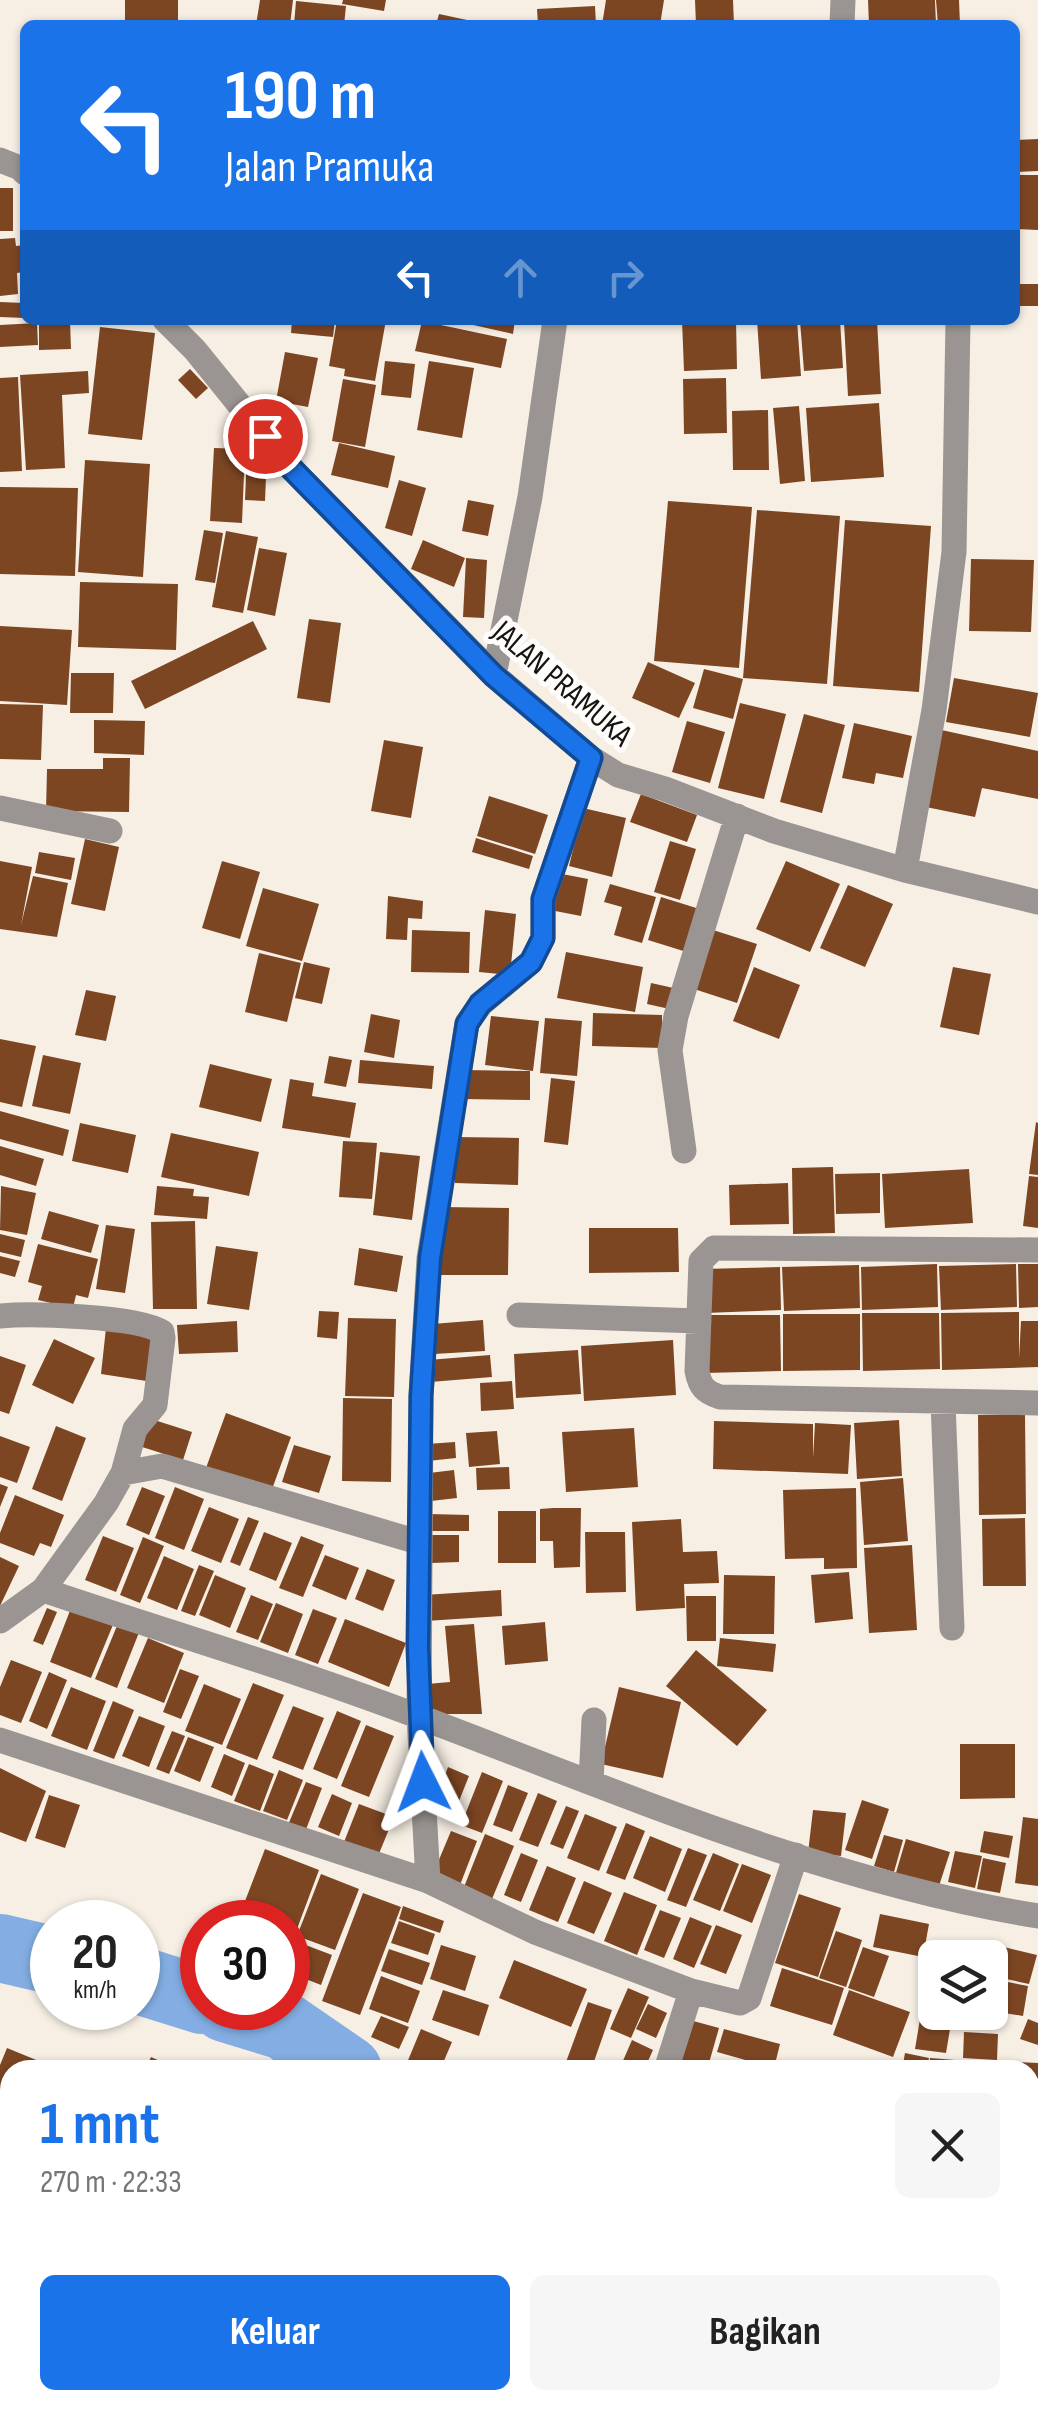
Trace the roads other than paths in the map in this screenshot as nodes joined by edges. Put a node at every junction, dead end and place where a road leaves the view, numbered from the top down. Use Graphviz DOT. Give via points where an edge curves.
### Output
graph roads {
  1 [pos="170,325"];
  2 [pos="554,325"];
  3 [pos="958,325"];
  4 [pos="494,676"];
  5 [pos="591,758"];
  6 [pos="0,808"];
  7 [pos="736,816"];
  8 [pos="110,831"];
  9 [pos="905,870"];
  10 [pos="1038,902"];
  11 [pos="684,1151"];
  12 [pos="1038,1250"];
  13 [pos="519,1315"];
  14 [pos="0,1316"];
  15 [pos="699,1321"];
  16 [pos="943,1403"];
  17 [pos="1038,1404"];
  18 [pos="123,1473"];
  19 [pos="418,1542"];
  20 [pos="44,1590"];
  21 [pos="0,1622"];
  22 [pos="952,1628"];
  23 [pos="419,1716"];
  24 [pos="594,1720"];
  25 [pos="0,1740"];
  26 [pos="591,1782"];
  27 [pos="796,1855"];
  28 [pos="428,1881"];
  29 [pos="1038,1916"];
  30 [pos="691,1991"];
  31 [pos="669,2060"];
  1 -- 4 [label="street, JALAN PRAMUKA" via="288,465"];
  2 -- 4 [label="street" via="530,497"];
  3 -- 9 [label="street" via="954,552"];
  4 -- 5 [label="street, JALAN PRAMUKA"];
  5 -- 7 [label="street, JALAN PRAMUKA" via="618,776"];
  5 -- 19 [label="street" via="532,898 543,938 531,962 480,1004 467,1024 430,1258"];
  6 -- 8 [label="street"];
  7 -- 9 [label="street, JALAN PRAMUKA"];
  7 -- 11 [label="street" via="670,1050"];
  9 -- 10 [label="street, JALAN PRAMUKA"];
  12 -- 15 [label="street" via="714,1248 701,1261"];
  13 -- 15 [label="street"];
  14 -- 18 [label="street" via="52,1315 162,1332 155,1405 135,1428"];
  15 -- 16 [label="street" via="696,1371 707,1393"];
  16 -- 17 [label="street"];
  16 -- 22 [label="street"];
  18 -- 19 [label="street" via="162,1466"];
  18 -- 20 [label="street"];
  19 -- 23 [label="street"];
  20 -- 21 [label="street"];
  20 -- 23 [label="street"];
  23 -- 26 [label="street"];
  23 -- 28 [label="street"];
  24 -- 26 [label="street"];
  25 -- 28 [label="street"];
  26 -- 27 [label="street"];
  27 -- 29 [label="street"];
  27 -- 30 [label="street" via="749,1998 740,2004"];
  28 -- 30 [label="street" via="535,1932"];
  30 -- 31 [label="street"];
}
